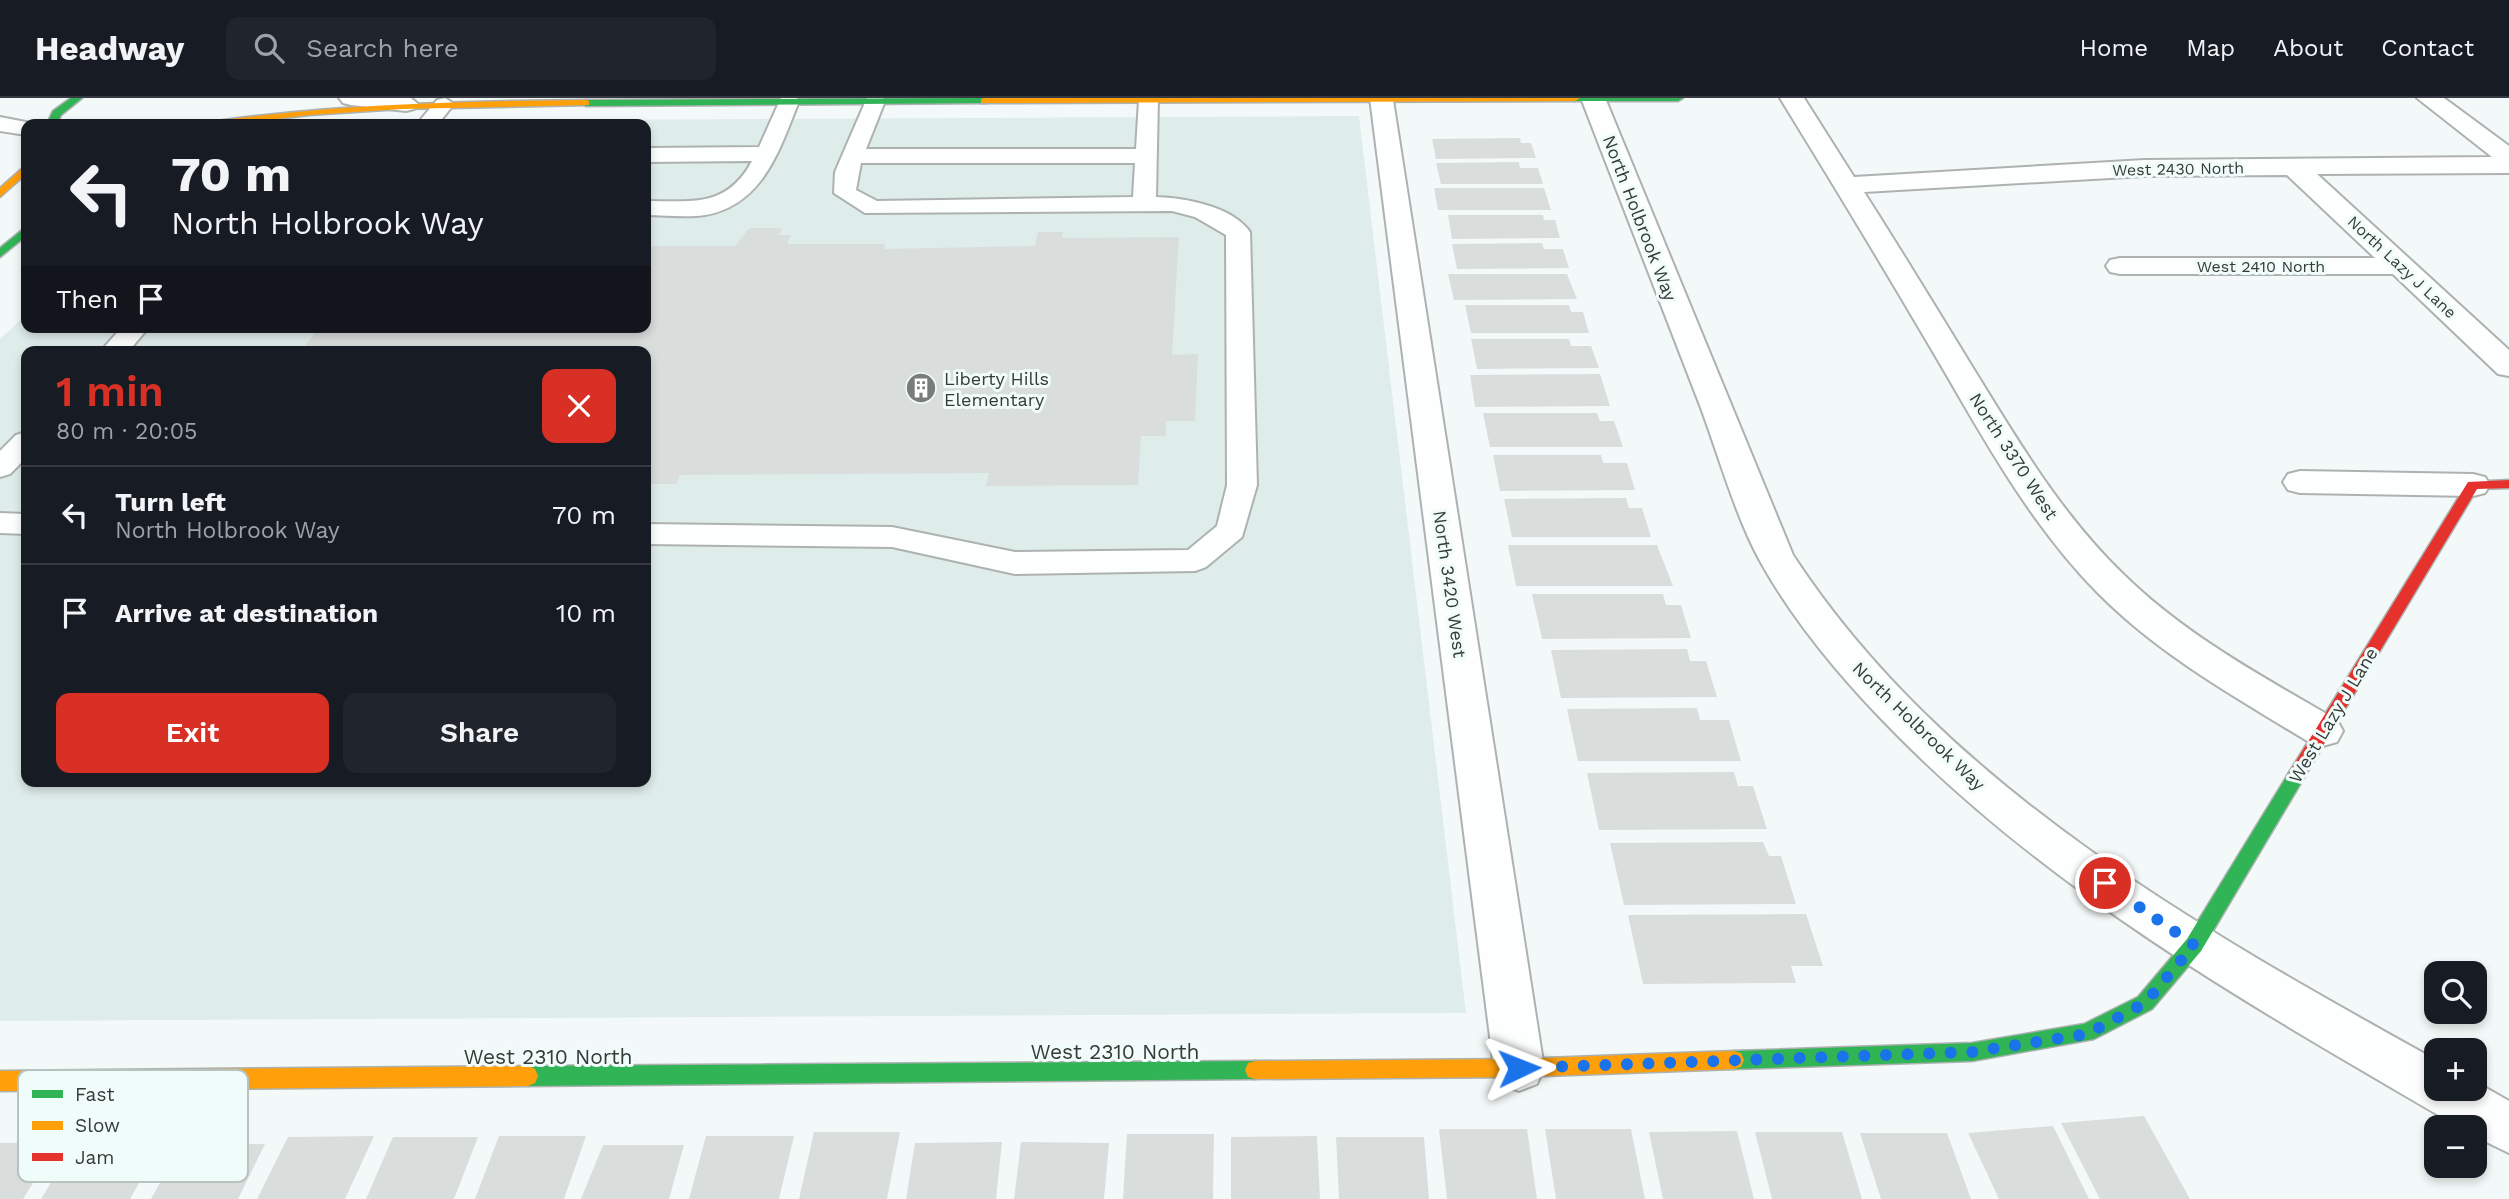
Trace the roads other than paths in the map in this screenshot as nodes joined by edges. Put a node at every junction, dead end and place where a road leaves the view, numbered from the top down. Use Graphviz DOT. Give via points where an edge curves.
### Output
graph roads {
  1 [pos="77,98"];
  2 [pos="351,98"];
  3 [pos="1678,98"];
  4 [pos="1793,98"];
  5 [pos="2429,98"];
  6 [pos="1593,99"];
  7 [pos="1142,100"];
  8 [pos="1381,100"];
  9 [pos="875,101"];
  10 [pos="789,102"];
  11 [pos="406,104"];
  12 [pos="444,104"];
  13 [pos="238,106"];
  14 [pos="54,119"];
  15 [pos="215,119"];
  16 [pos="248,119"];
  17 [pos="431,119"];
  18 [pos="0,124"];
  19 [pos="21,127"];
  20 [pos="765,154"];
  21 [pos="651,155"];
  22 [pos="853,156"];
  23 [pos="1145,156"];
  24 [pos="2509,158"];
  25 [pos="2509,165"];
  26 [pos="2294,167"];
  27 [pos="21,173"];
  28 [pos="1847,185"];
  29 [pos="0,194"];
  30 [pos="1143,204"];
  31 [pos="651,208"];
  32 [pos="21,234"];
  33 [pos="0,254"];
  34 [pos="2120,266"];
  35 [pos="2401,267"];
  36 [pos="130,333"];
  37 [pos="119,346"];
  38 [pos="2509,366"];
  39 [pos="21,446"];
  40 [pos="0,468"];
  41 [pos="2300,482"];
  42 [pos="2509,484"];
  43 [pos="2473,485"];
  44 [pos="0,523"];
  45 [pos="21,524"];
  46 [pos="651,534"];
  47 [pos="2323,731"];
  48 [pos="2194,945"];
  49 [pos="1519,1068"];
  50 [pos="248,1079"];
  51 [pos="2424,1080"];
  52 [pos="0,1081"];
  53 [pos="18,1081"];
  54 [pos="2461,1101"];
  55 [pos="2509,1128"];
  1 -- 14 [label="street"];
  2 -- 11 [label="street"];
  3 -- 6 [label="street"];
  4 -- 28 [label="street, North 3370 West"];
  5 -- 24 [label="street"];
  6 -- 8 [label="street"];
  6 -- 48 [label="street, North Holbrook Way" via="1750,499 1776,557 1816,618 1872,684 1958,768 2060,852"];
  7 -- 8 [label="street"];
  7 -- 9 [label="street"];
  7 -- 23 [label="lane"];
  8 -- 49 [label="street, North 3420 West"];
  9 -- 10 [label="street"];
  9 -- 22 [label="lane"];
  10 -- 12 [label="street"];
  10 -- 20 [label="lane"];
  11 -- 12 [label="street"];
  11 -- 16 [label="street"];
  12 -- 17 [label="lane"];
  13 -- 15 [label="street"];
  18 -- 19 [label="street"];
  20 -- 21 [label="lane"];
  20 -- 31 [label="lane" via="741,194 706,208"];
  22 -- 23 [label="lane"];
  22 -- 30 [label="lane" via="845,193 873,208"];
  23 -- 30 [label="lane"];
  25 -- 26 [label="street, West 2430 North"];
  26 -- 28 [label="street, West 2430 North" via="2145,168"];
  26 -- 35 [label="street, North Lazy J Lane"];
  27 -- 29 [label="street"];
  28 -- 47 [label="street, North 3370 West" via="2008,452 2055,521 2111,584 2173,638"];
  30 -- 46 [label="lane" via="1204,209 1238,232 1242,485 1231,530 1195,560 1015,563 892,537"];
  32 -- 33 [label="street"];
  34 -- 35 [label="street, West 2410 North"];
  35 -- 38 [label="street, North Lazy J Lane"];
  36 -- 37 [label="lane"];
  39 -- 40 [label="lane"];
  41 -- 43 [label="street"];
  42 -- 43 [label="street"];
  43 -- 47 [label="street, West Lazy J Lane"];
  44 -- 45 [label="lane"];
  47 -- 48 [label="street, West Lazy J Lane"];
  48 -- 49 [label="street, West 2310 North" via="2145,1003 2087,1034 1972,1052"];
  48 -- 51 [label="street, North Holbrook Way"];
  49 -- 50 [label="street, West 2310 North"];
  52 -- 53 [label="street, West 2310 North"];
  54 -- 55 [label="street, North Holbrook Way"];
}
